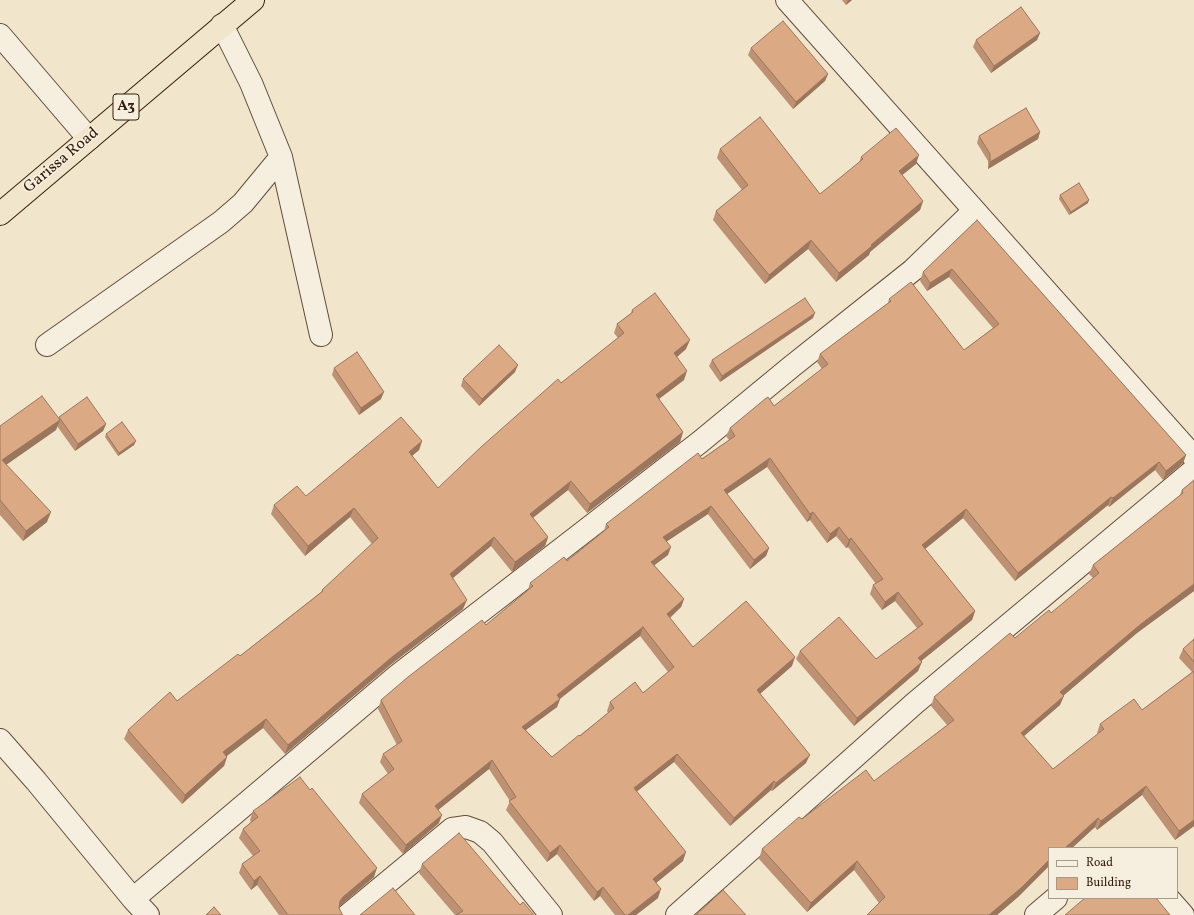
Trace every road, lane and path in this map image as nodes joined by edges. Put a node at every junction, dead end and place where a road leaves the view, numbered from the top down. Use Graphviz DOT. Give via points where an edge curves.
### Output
graph roads {
  1 [pos="253,0"];
  2 [pos="787,0"];
  3 [pos="222,25"];
  4 [pos="0,35"];
  5 [pos="89,139"];
  6 [pos="281,157"];
  7 [pos="974,211"];
  8 [pos="0,214"];
  9 [pos="321,336"];
  10 [pos="47,345"];
  11 [pos="1194,457"];
  12 [pos="1194,470"];
  13 [pos="0,740"];
  14 [pos="133,899"];
  15 [pos="1055,899"];
  16 [pos="1169,899"];
  17 [pos="148,915"];
  18 [pos="348,915"];
  19 [pos="551,915"];
  20 [pos="677,915"];
  21 [pos="1036,915"];
  22 [pos="1184,915"];
  1 -- 3 [label="highway, Garissa Road / A3"];
  2 -- 7 [label="street"];
  3 -- 5 [label="highway, Garissa Road / A3"];
  3 -- 6 [label="street" via="251,83"];
  4 -- 5 [label="street"];
  5 -- 8 [label="highway, Garissa Road / A3"];
  6 -- 9 [label="street"];
  6 -- 10 [label="street" via="243,203 220,222"];
  7 -- 11 [label="street"];
  7 -- 14 [label="street" via="914,270 700,442 397,676"];
  12 -- 20 [label="street" via="915,703"];
  13 -- 14 [label="street"];
  14 -- 17 [label="street"];
  15 -- 21 [label="street"];
  16 -- 22 [label="street"];
  18 -- 19 [label="street" via="452,830 466,827 480,832 492,842"];
}
